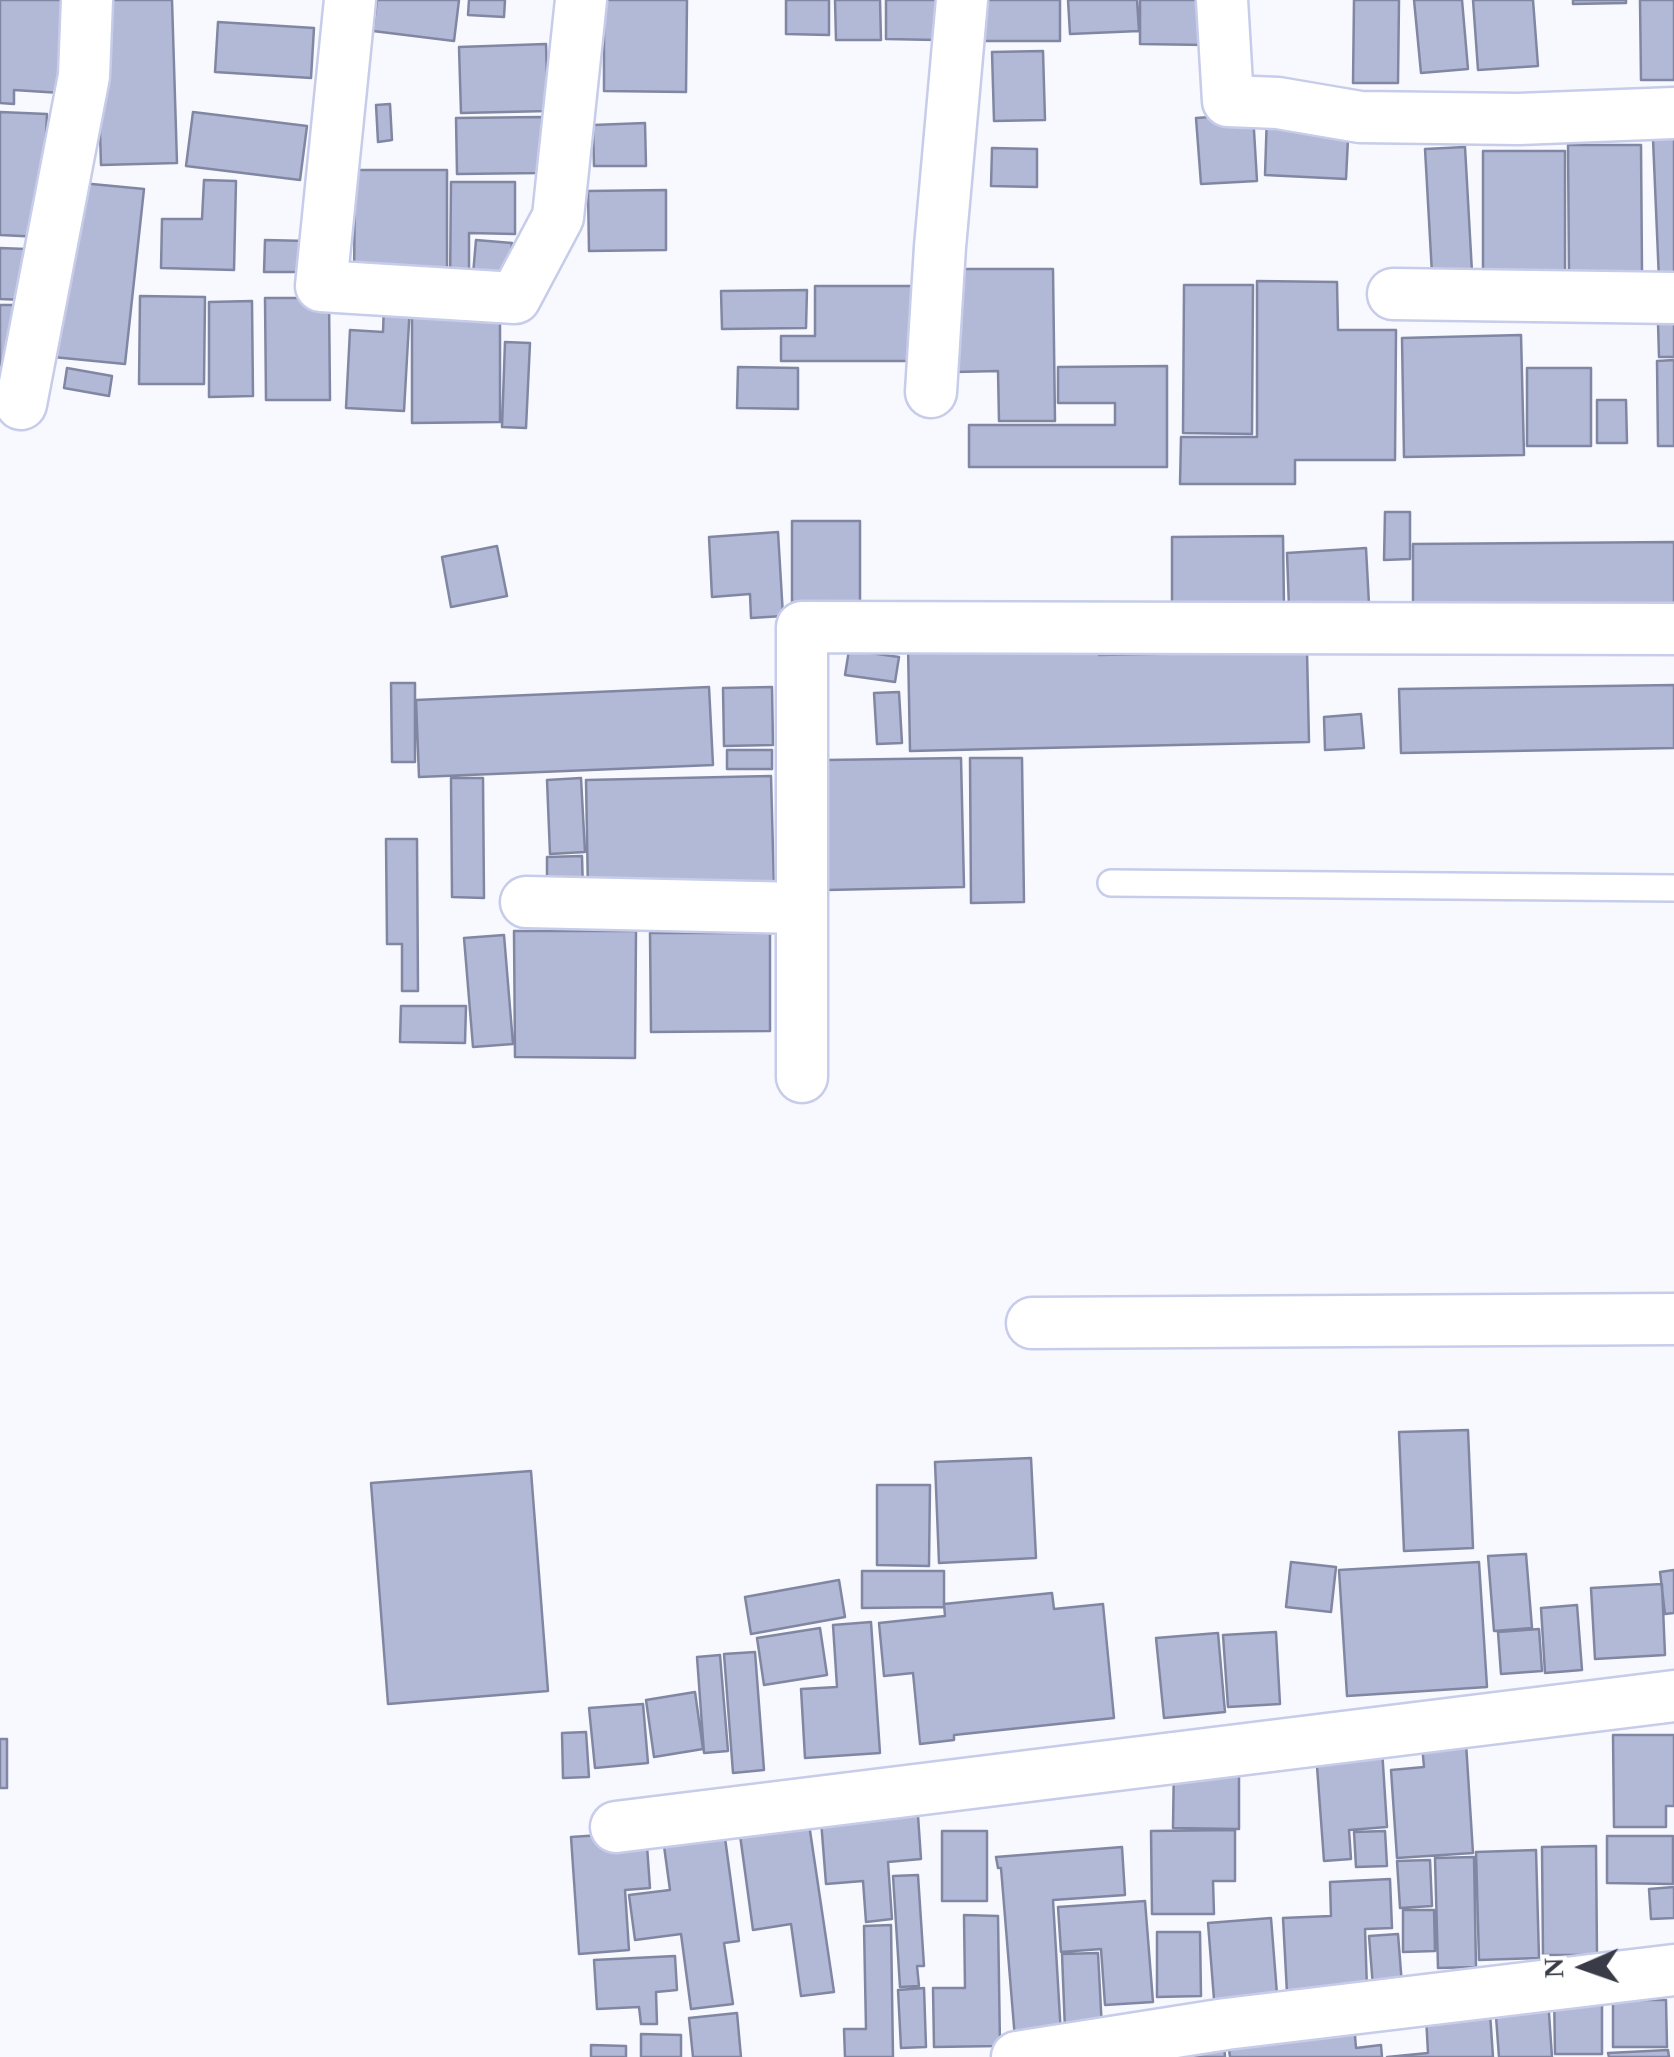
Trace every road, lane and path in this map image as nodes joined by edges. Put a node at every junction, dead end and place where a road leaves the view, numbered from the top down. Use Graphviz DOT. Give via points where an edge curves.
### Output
graph roads {
  1 [pos="87,0"];
  2 [pos="350,0"];
  3 [pos="580,0"];
  4 [pos="962,0"];
  5 [pos="1222,0"];
  6 [pos="1674,112"];
  7 [pos="1393,294"];
  8 [pos="1674,298"];
  9 [pos="932,392"];
  10 [pos="20,404"];
  11 [pos="1674,628"];
  12 [pos="1111,883"];
  13 [pos="1674,888"];
  14 [pos="526,902"];
  15 [pos="801,908"];
  16 [pos="802,1078"];
  17 [pos="1674,1319"];
  18 [pos="1032,1323"];
  19 [pos="1674,1696"];
  20 [pos="616,1828"];
  21 [pos="1674,1970"];
  22 [pos="1018,2057"];
  1 -- 10 [label="street" via="84,76"];
  2 -- 3 [label="street" via="322,286 515,298 558,217"];
  4 -- 9 [label="street"];
  5 -- 6 [label="street" via="1228,101 1360,117 1519,120"];
  7 -- 8 [label="street"];
  11 -- 15 [label="street" via="802,627"];
  12 -- 13 [label="lane"];
  14 -- 15 [label="street"];
  15 -- 16 [label="street"];
  17 -- 18 [label="street"];
  19 -- 20 [label="street"];
  21 -- 22 [label="street" via="1226,2024"];
}
